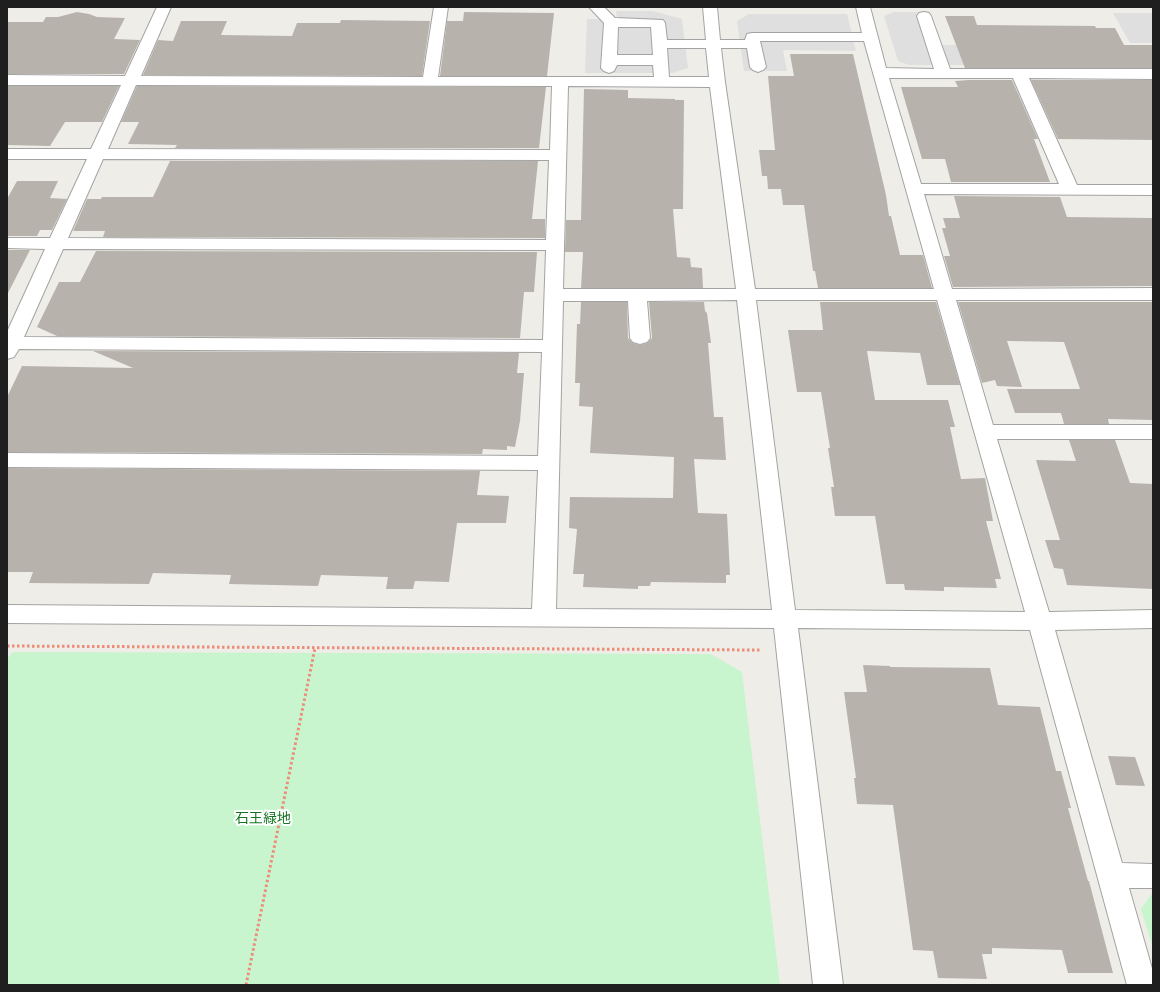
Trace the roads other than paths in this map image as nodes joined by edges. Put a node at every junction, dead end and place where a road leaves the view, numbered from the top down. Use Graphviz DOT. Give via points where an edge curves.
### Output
graph roads {
  1 [pos="164,7"];
  2 [pos="441,7"];
  3 [pos="596,7"];
  4 [pos="710,7"];
  5 [pos="863,7"];
  6 [pos="924,16"];
  7 [pos="611,22"];
  8 [pos="871,37"];
  9 [pos="659,44"];
  10 [pos="713,44"];
  11 [pos="753,44"];
  12 [pos="660,60"];
  13 [pos="758,67"];
  14 [pos="880,73"];
  15 [pos="944,74"];
  16 [pos="1020,74"];
  17 [pos="1153,74"];
  18 [pos="7,80"];
  19 [pos="130,80"];
  20 [pos="430,81"];
  21 [pos="560,81"];
  22 [pos="662,82"];
  23 [pos="716,82"];
  24 [pos="7,154"];
  25 [pos="97,154"];
  26 [pos="558,155"];
  27 [pos="915,189"];
  28 [pos="1070,189"];
  29 [pos="1153,190"];
  30 [pos="7,243"];
  31 [pos="56,244"];
  32 [pos="555,245"];
  33 [pos="637,294"];
  34 [pos="746,294"];
  35 [pos="946,294"];
  36 [pos="1153,294"];
  37 [pos="554,295"];
  38 [pos="640,338"];
  39 [pos="9,346"];
  40 [pos="552,346"];
  41 [pos="984,432"];
  42 [pos="1153,432"];
  43 [pos="7,460"];
  44 [pos="548,463"];
  45 [pos="7,614"];
  46 [pos="544,618"];
  47 [pos="1153,619"];
  48 [pos="784,620"];
  49 [pos="1040,621"];
  50 [pos="1111,875"];
  51 [pos="1153,876"];
  52 [pos="828,985"];
  53 [pos="1142,985"];
  1 -- 19 [label="street"];
  2 -- 20 [label="street"];
  3 -- 7 [label="street"];
  4 -- 10 [label="street"];
  5 -- 8 [label="street"];
  6 -- 15 [label="street"];
  7 -- 9 [label="street" via="658,23"];
  7 -- 12 [label="street" via="610,64"];
  8 -- 11 [label="street" via="752,38"];
  8 -- 14 [label="street"];
  9 -- 10 [label="street"];
  9 -- 12 [label="street"];
  10 -- 11 [label="street"];
  10 -- 23 [label="street"];
  11 -- 13 [label="street"];
  12 -- 22 [label="street"];
  14 -- 15 [label="street"];
  14 -- 27 [label="street"];
  15 -- 16 [label="street"];
  16 -- 17 [label="street"];
  16 -- 28 [label="street"];
  18 -- 19 [label="street"];
  19 -- 20 [label="street"];
  19 -- 25 [label="street"];
  20 -- 21 [label="street"];
  21 -- 22 [label="street"];
  21 -- 26 [label="street"];
  22 -- 23 [label="street"];
  23 -- 34 [label="street"];
  24 -- 25 [label="street"];
  25 -- 26 [label="street"];
  25 -- 31 [label="street"];
  26 -- 32 [label="street"];
  27 -- 28 [label="street"];
  27 -- 35 [label="street"];
  28 -- 29 [label="street"];
  30 -- 31 [label="street"];
  31 -- 32 [label="street"];
  31 -- 39 [label="street"];
  32 -- 37 [label="street"];
  33 -- 34 [label="street"];
  33 -- 37 [label="street"];
  33 -- 38 [label="street"];
  34 -- 35 [label="street"];
  34 -- 48 [label="street"];
  35 -- 36 [label="street"];
  35 -- 41 [label="street"];
  37 -- 40 [label="street"];
  39 -- 40 [label="street"];
  40 -- 44 [label="street"];
  41 -- 42 [label="street"];
  41 -- 49 [label="street"];
  43 -- 44 [label="street"];
  44 -- 46 [label="street"];
  45 -- 46 [label="street"];
  46 -- 48 [label="street"];
  47 -- 49 [label="street"];
  48 -- 49 [label="street"];
  48 -- 52 [label="street"];
  49 -- 50 [label="street"];
  50 -- 51 [label="street"];
  50 -- 53 [label="street"];
}
